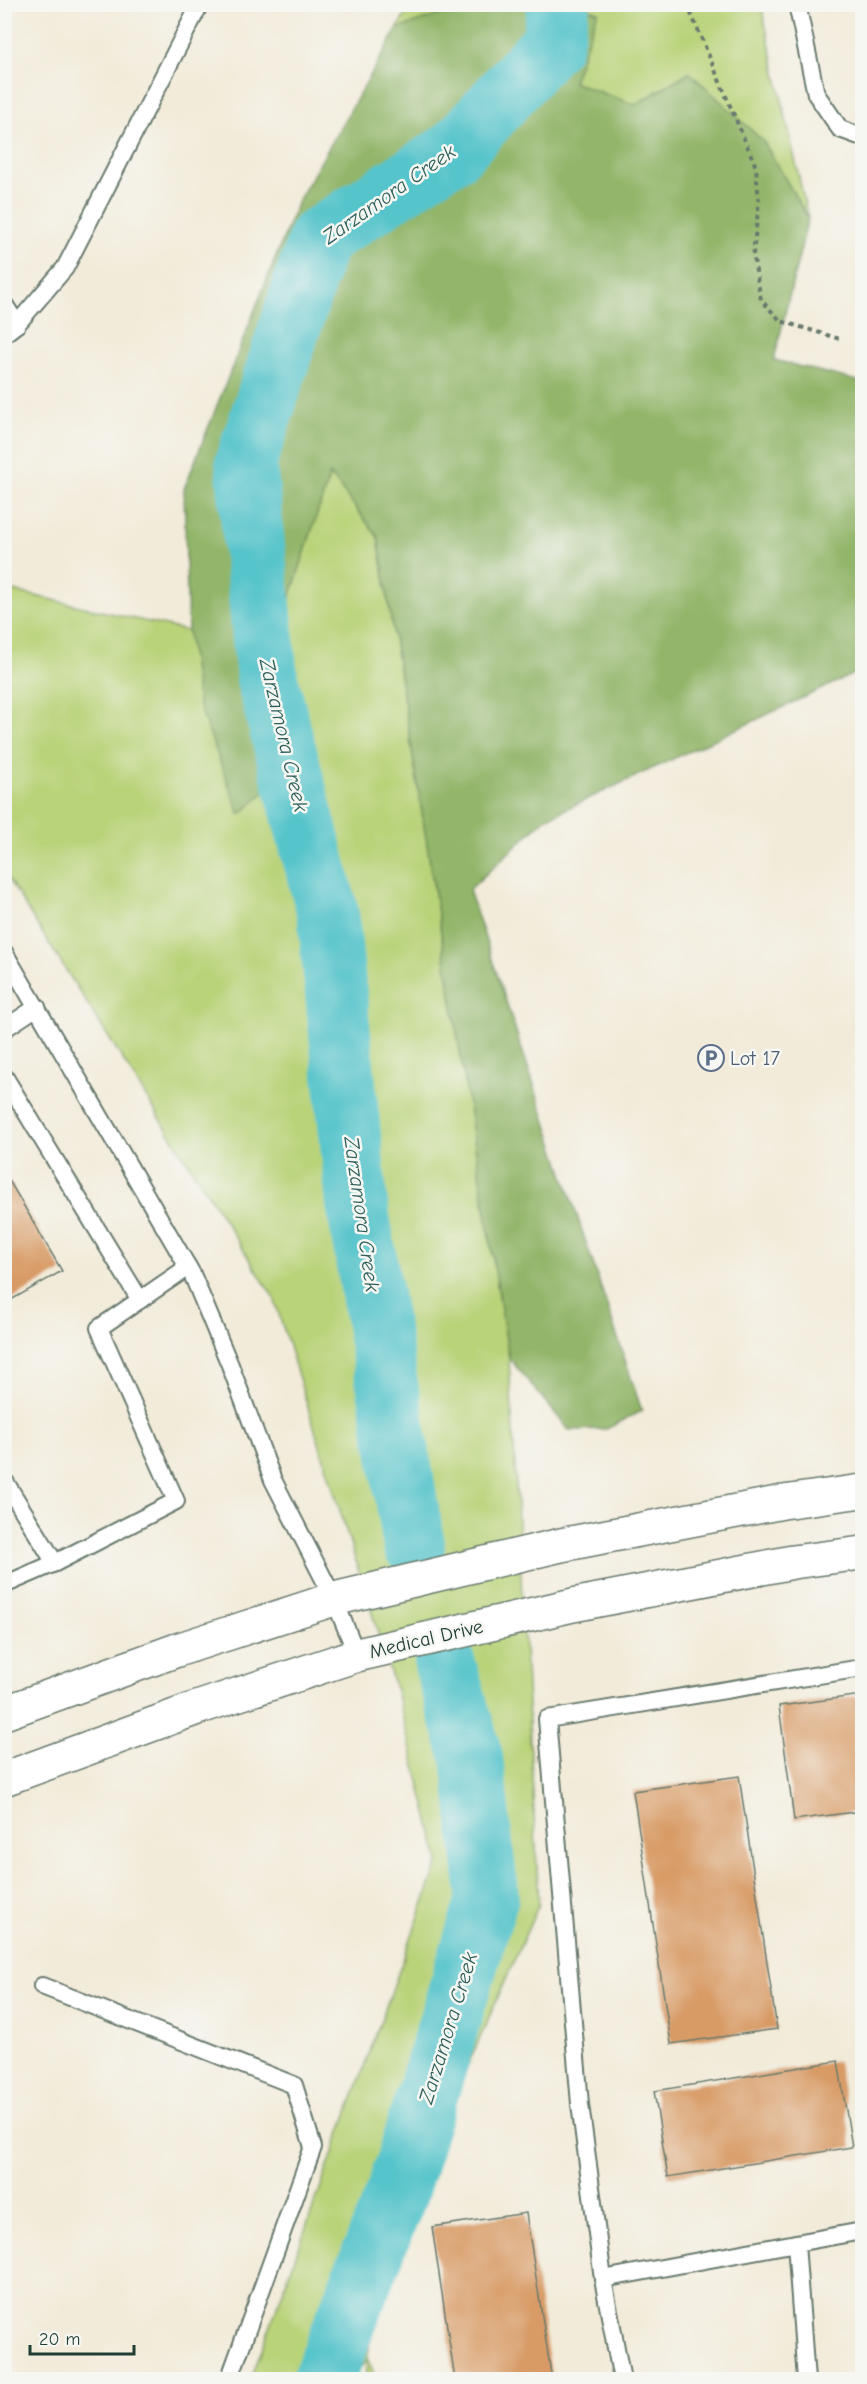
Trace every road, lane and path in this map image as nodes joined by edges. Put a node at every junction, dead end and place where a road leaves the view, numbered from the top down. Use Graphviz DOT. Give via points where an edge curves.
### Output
graph roads {
  1 [pos="200,4"];
  2 [pos="687,4"];
  3 [pos="797,4"];
  4 [pos="862,137"];
  5 [pos="4,304"];
  6 [pos="11,329"];
  7 [pos="840,339"];
  8 [pos="4,952"];
  9 [pos="37,1007"];
  10 [pos="4,1029"];
  11 [pos="4,1076"];
  12 [pos="188,1267"];
  13 [pos="140,1300"];
  14 [pos="4,1480"];
  15 [pos="862,1491"];
  16 [pos="862,1553"];
  17 [pos="55,1563"];
  18 [pos="4,1585"];
  19 [pos="334,1599"];
  20 [pos="357,1655"];
  21 [pos="862,1668"];
  22 [pos="4,1713"];
  23 [pos="4,1779"];
  24 [pos="42,1986"];
  25 [pos="862,2231"];
  26 [pos="796,2243"];
  27 [pos="603,2279"];
  28 [pos="229,2379"];
  29 [pos="622,2379"];
  30 [pos="806,2379"];
  1 -- 6 [label="lane" via="65,268"];
  2 -- 7 [label="path" via="756,167 759,202 753,254 761,300 781,321"];
  3 -- 4 [label="lane" via="816,94 840,129"];
  5 -- 6 [label="lane"];
  8 -- 9 [label="lane"];
  9 -- 10 [label="lane"];
  9 -- 12 [label="lane"];
  11 -- 13 [label="lane"];
  12 -- 13 [label="lane"];
  12 -- 19 [label="lane" via="273,1480"];
  13 -- 17 [label="lane" via="99,1328 176,1501"];
  14 -- 17 [label="lane"];
  15 -- 19 [label="street" via="783,1502 561,1545"];
  16 -- 20 [label="street, Medical Drive" via="793,1562 573,1605"];
  17 -- 18 [label="lane"];
  19 -- 20 [label="lane"];
  19 -- 22 [label="street" via="177,1650"];
  20 -- 23 [label="street, Medical Drive" via="197,1708"];
  21 -- 27 [label="lane" via="547,1719 580,2104"];
  24 -- 28 [label="lane" via="294,2085 313,2147"];
  25 -- 26 [label="lane"];
  26 -- 27 [label="lane"];
  26 -- 30 [label="lane"];
  27 -- 29 [label="lane"];
}
